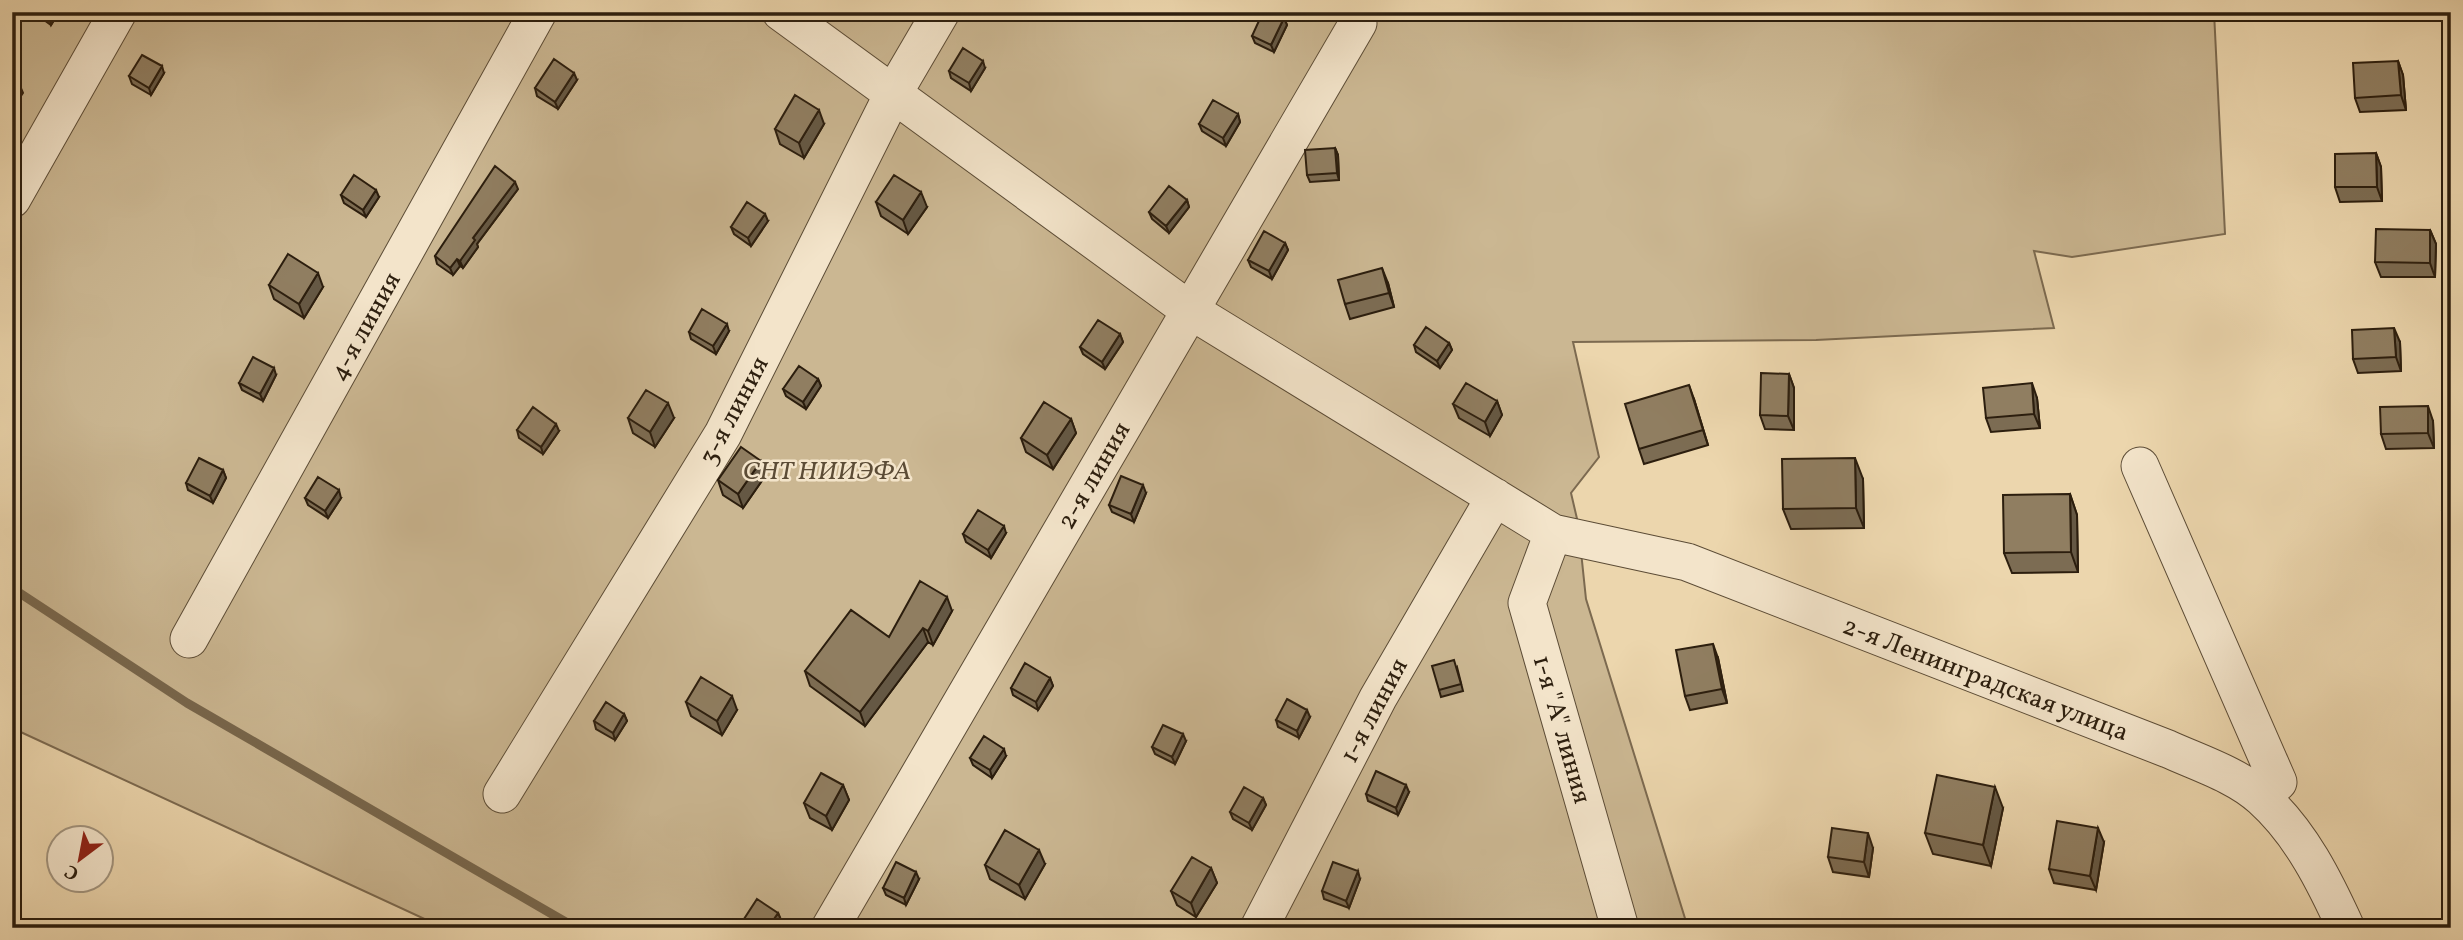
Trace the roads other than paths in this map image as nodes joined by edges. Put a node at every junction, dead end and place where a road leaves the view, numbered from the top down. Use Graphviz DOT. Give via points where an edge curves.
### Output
graph roads {
  1 [pos="118,12"];
  2 [pos="538,12"];
  3 [pos="781,12"];
  4 [pos="941,12"];
  5 [pos="1358,23"];
  6 [pos="892,94"];
  7 [pos="12,199"];
  8 [pos="1188,309"];
  9 [pos="2140,466"];
  10 [pos="1495,497"];
  11 [pos="1553,533"];
  12 [pos="189,639"];
  13 [pos="502,794"];
  14 [pos="2262,797"];
  15 [pos="830,928"];
  16 [pos="1259,928"];
  17 [pos="1620,928"];
  18 [pos="2346,928"];
  1 -- 7 [label="street"];
  2 -- 12 [label="street, 4-я линия"];
  3 -- 6 [label="street, 2-я Ленинградская улица"];
  4 -- 6 [label="street, 3-я линия"];
  5 -- 8 [label="street, 2-я линия"];
  6 -- 8 [label="street, 2-я Ленинградская улица"];
  6 -- 13 [label="street, 3-я линия" via="723,434"];
  8 -- 10 [label="street, 2-я Ленинградская улица"];
  8 -- 15 [label="street, 2-я линия"];
  9 -- 14 [label="street" via="2278,782"];
  10 -- 11 [label="street, 2-я Ленинградская улица"];
  10 -- 16 [label="street, 1-я линия" via="1378,698"];
  11 -- 14 [label="street, 2-я Ленинградская улица" via="1686,562 2168,748"];
  11 -- 17 [label="street, 1-я \"А\" линия" via="1527,603"];
  14 -- 18 [label="street, 2-я Ленинградская улица" via="2325,881"];
}
